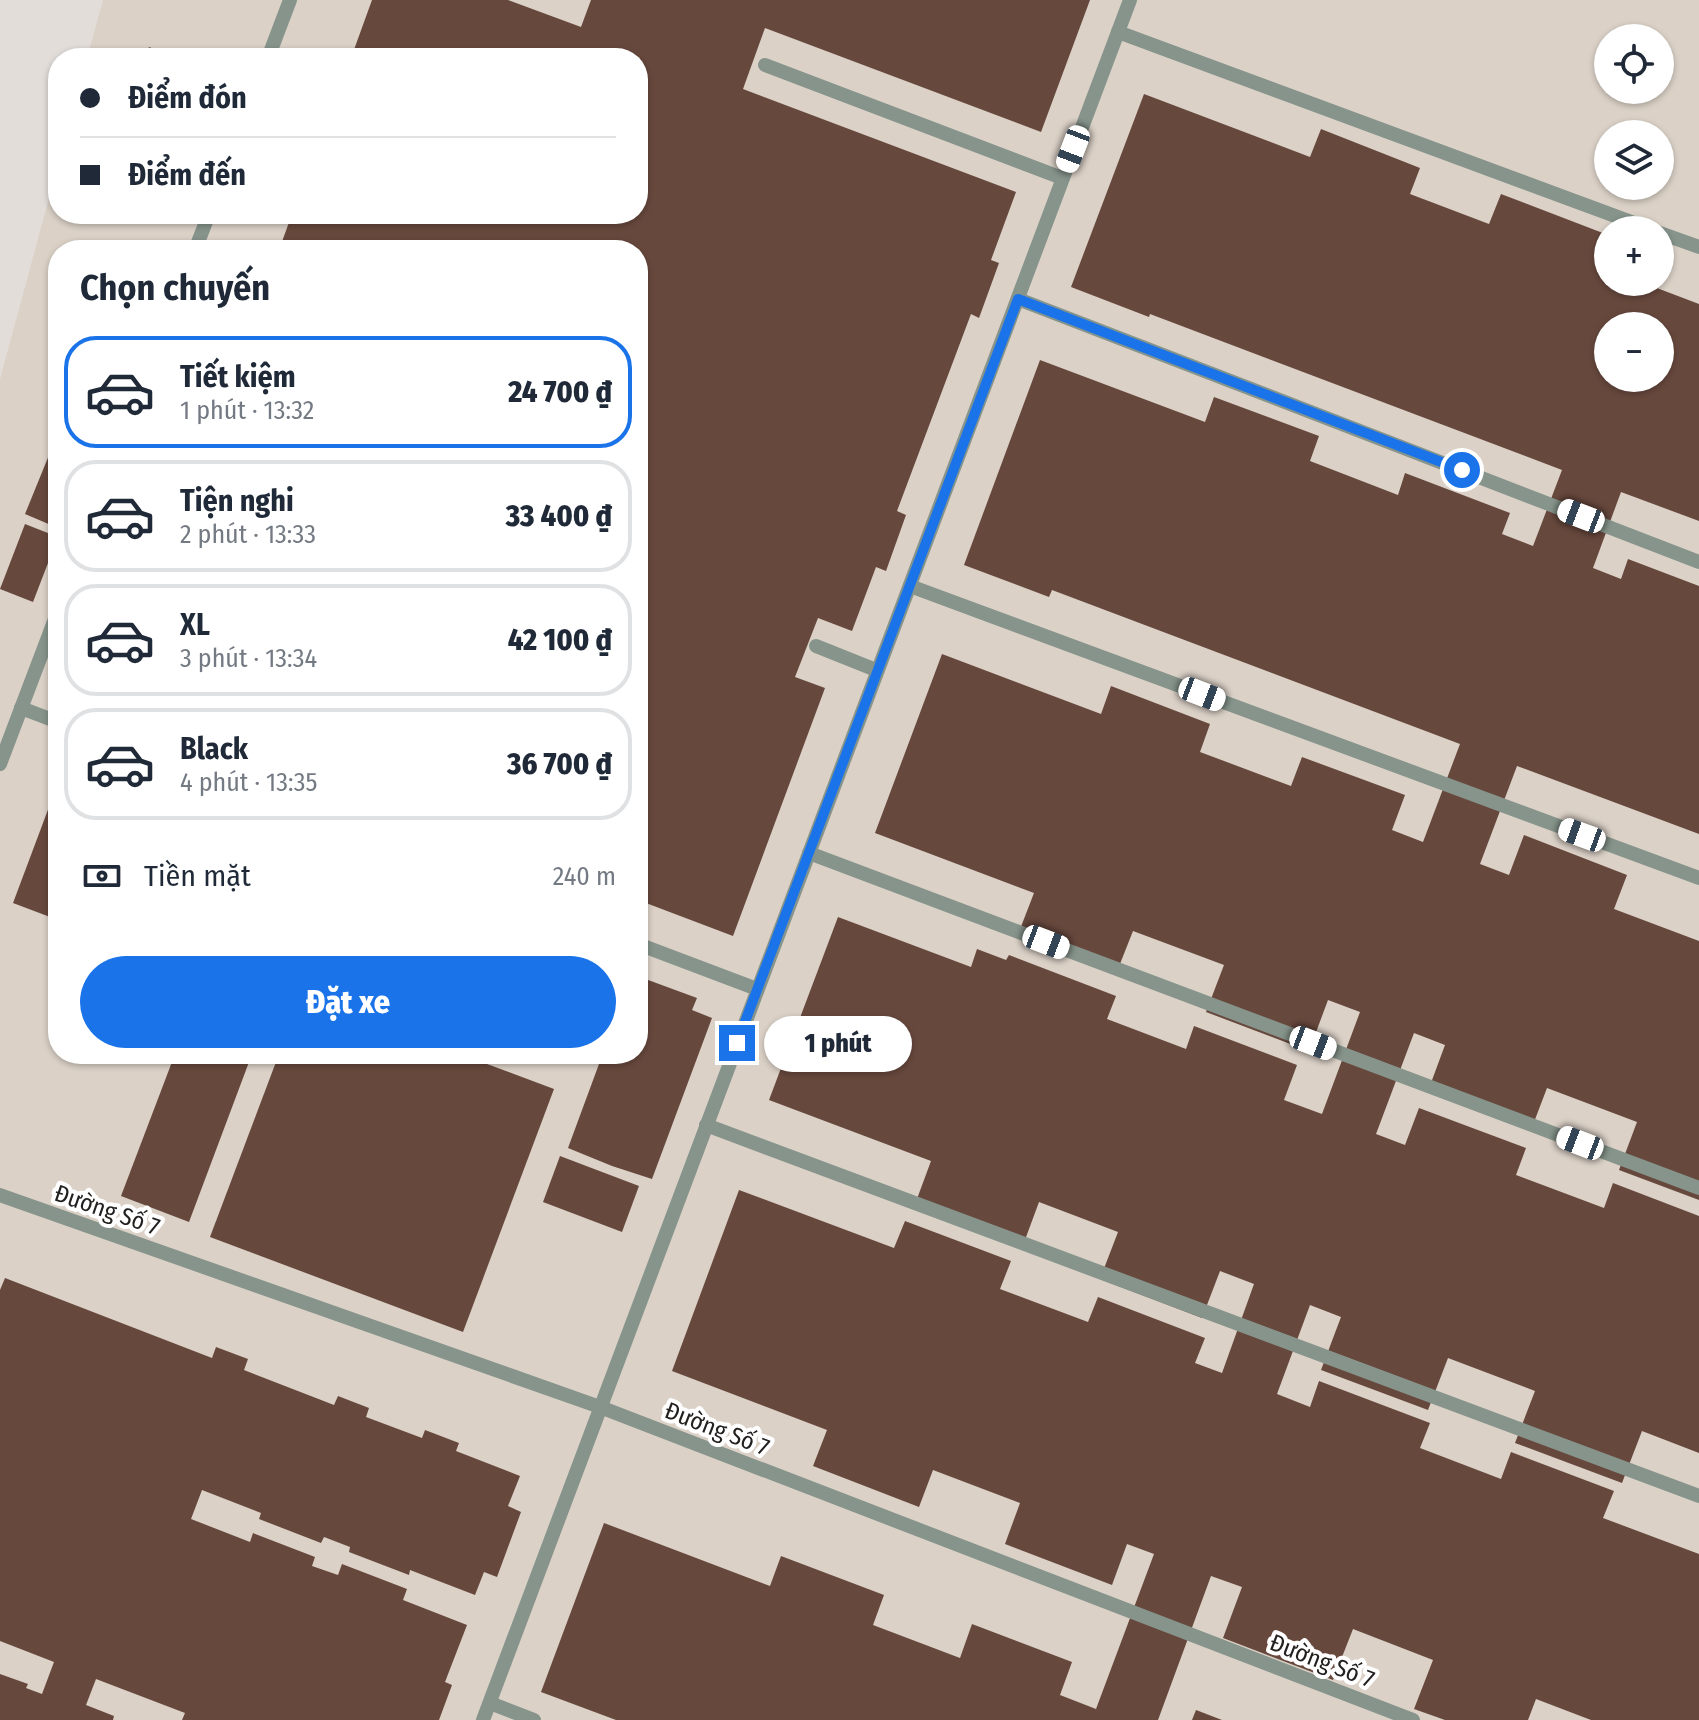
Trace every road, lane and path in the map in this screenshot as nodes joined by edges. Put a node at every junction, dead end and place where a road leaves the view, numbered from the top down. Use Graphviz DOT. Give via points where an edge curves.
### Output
graph roads {
  1 [pos="290,0"];
  2 [pos="1130,0"];
  3 [pos="1118,32"];
  4 [pos="272,48"];
  5 [pos="765,65"];
  6 [pos="1062,178"];
  7 [pos="1615,216"];
  8 [pos="1674,238"];
  9 [pos="1699,247"];
  10 [pos="1018,299"];
  11 [pos="1699,562"];
  12 [pos="910,586"];
  13 [pos="48,637"];
  14 [pos="816,646"];
  15 [pos="876,670"];
  16 [pos="21,708"];
  17 [pos="48,718"];
  18 [pos="0,764"];
  19 [pos="809,853"];
  20 [pos="1699,878"];
  21 [pos="648,948"];
  22 [pos="757,989"];
  23 [pos="706,1125"];
  24 [pos="1699,1188"];
  25 [pos="0,1195"];
  26 [pos="600,1407"];
  27 [pos="1699,1496"];
  28 [pos="490,1703"];
  29 [pos="483,1720"];
  30 [pos="534,1720"];
  31 [pos="1413,1720"];
  1 -- 4 [label="lane"];
  2 -- 3 [label="lane"];
  3 -- 6 [label="lane"];
  3 -- 7 [label="lane"];
  5 -- 6 [label="lane"];
  6 -- 10 [label="lane"];
  8 -- 9 [label="lane"];
  10 -- 11 [label="lane"];
  10 -- 12 [label="lane"];
  12 -- 15 [label="lane"];
  12 -- 20 [label="lane"];
  13 -- 16 [label="lane"];
  14 -- 15 [label="lane"];
  15 -- 19 [label="lane"];
  16 -- 17 [label="lane"];
  16 -- 18 [label="lane"];
  19 -- 22 [label="lane"];
  19 -- 24 [label="lane"];
  21 -- 22 [label="lane"];
  22 -- 23 [label="lane"];
  23 -- 26 [label="lane"];
  23 -- 27 [label="lane"];
  25 -- 26 [label="lane, Đường Số 7"];
  26 -- 28 [label="lane"];
  26 -- 31 [label="lane, Đường Số 7"];
  28 -- 29 [label="lane"];
  28 -- 30 [label="lane"];
}
